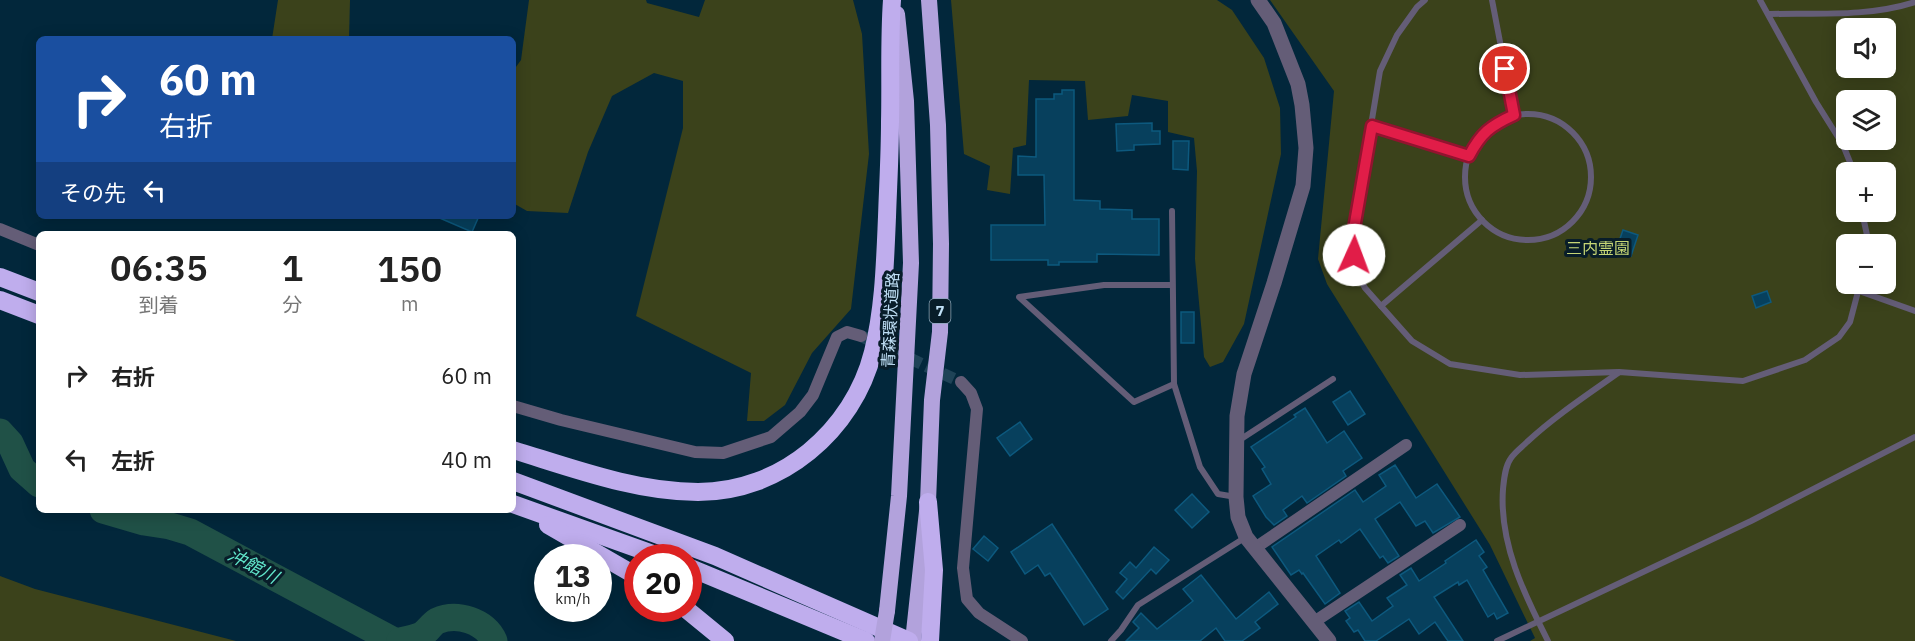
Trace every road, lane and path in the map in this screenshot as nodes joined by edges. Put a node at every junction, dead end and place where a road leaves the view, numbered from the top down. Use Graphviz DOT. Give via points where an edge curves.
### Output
graph roads {
  1 [pos="894,0"];
  2 [pos="929,0"];
  3 [pos="1258,0"];
  4 [pos="1425,0"];
  5 [pos="1492,0"];
  6 [pos="1760,0"];
  7 [pos="1915,2"];
  8 [pos="1769,14"];
  9 [pos="1514,115"];
  10 [pos="1372,126"];
  11 [pos="1469,156"];
  12 [pos="1850,162"];
  13 [pos="1172,211"];
  14 [pos="1482,220"];
  15 [pos="0,229"];
  16 [pos="36,244"];
  17 [pos="0,277"];
  18 [pos="1172,285"];
  19 [pos="36,291"];
  20 [pos="1858,294"];
  21 [pos="1867,294"];
  22 [pos="0,300"];
  23 [pos="1381,306"];
  24 [pos="1915,311"];
  25 [pos="36,314"];
  26 [pos="861,336"];
  27 [pos="1619,372"];
  28 [pos="1333,380"];
  29 [pos="961,382"];
  30 [pos="1174,384"];
  31 [pos="516,407"];
  32 [pos="1915,437"];
  33 [pos="1236,442"];
  34 [pos="1406,445"];
  35 [pos="516,451"];
  36 [pos="516,482"];
  37 [pos="1236,497"];
  38 [pos="928,502"];
  39 [pos="516,506"];
  40 [pos="516,507"];
  41 [pos="1460,525"];
  42 [pos="1250,543"];
  43 [pos="624,544"];
  44 [pos="624,570"];
  45 [pos="702,573"];
  46 [pos="702,622"];
  47 [pos="1314,622"];
  48 [pos="1538,622"];
  49 [pos="926,629"];
  50 [pos="725,641"];
  51 [pos="866,641"];
  52 [pos="882,641"];
  53 [pos="911,641"];
  54 [pos="1022,641"];
  55 [pos="1111,641"];
  56 [pos="1329,641"];
  57 [pos="1497,641"];
  58 [pos="1548,641"];
  1 -- 35 [label="highway" via="885,290 873,354 840,421 791,466 761,481 699,492 653,488"];
  1 -- 52 [label="highway, 青森環状道路 / 7, bridge" via="906,101 911,263 899,496"];
  2 -- 38 [label="highway, 7" via="941,244 940,332 932,400"];
  3 -- 33 [label="street" via="1274,23 1298,84 1306,148 1303,186 1244,374"];
  4 -- 10 [label="lane" via="1397,34 1380,71"];
  5 -- 9 [label="lane"];
  6 -- 8 [label="lane"];
  7 -- 8 [label="lane" via="1892,9"];
  8 -- 12 [label="lane"];
  9 -- 11 [label="lane" via="1479,138"];
  9 -- 14 [label="lane" via="1546,117 1574,133 1586,151 1592,172 1590,194 1576,219 1553,236 1515,239"];
  10 -- 11 [label="lane"];
  10 -- 23 [label="lane" via="1352,240 1356,269 1365,288"];
  11 -- 14 [label="lane" via="1467,190"];
  13 -- 18 [label="lane"];
  14 -- 23 [label="lane"];
  15 -- 16 [label="street"];
  17 -- 19 [label="highway"];
  18 -- 30 [label="lane"];
  18 -- 30 [label="lane" via="1104,285 1019,297 1134,402"];
  20 -- 27 [label="lane" via="1850,322 1839,337 1805,360 1774,372 1743,381"];
  21 -- 24 [label="lane"];
  22 -- 25 [label="highway"];
  23 -- 27 [label="lane" via="1412,341 1450,364 1520,375"];
  26 -- 31 [label="street" via="848,332 837,337 813,395 771,437 723,453 695,452"];
  27 -- 48 [label="lane" via="1546,424 1510,459 1504,476 1503,525 1518,576"];
  28 -- 33 [label="lane"];
  29 -- 54 [label="street" via="978,409 963,568 967,599 979,613"];
  30 -- 37 [label="lane" via="1200,467 1218,494"];
  32 -- 48 [label="lane" via="1751,521"];
  33 -- 37 [label="street"];
  34 -- 42 [label="street"];
  36 -- 53 [label="highway" via="715,556"];
  37 -- 42 [label="street" via="1238,517"];
  38 -- 49 [label="highway" via="934,570"];
  39 -- 43 [label="highway"];
  40 -- 44 [label="highway"];
  41 -- 47 [label="street"];
  42 -- 47 [label="street"];
  42 -- 55 [label="lane" via="1138,605"];
  45 -- 51 [label="highway"];
  46 -- 50 [label="highway"];
  47 -- 56 [label="street"];
  48 -- 57 [label="lane"];
  48 -- 58 [label="lane"];
  49 -- 53 [label="highway"];
}
